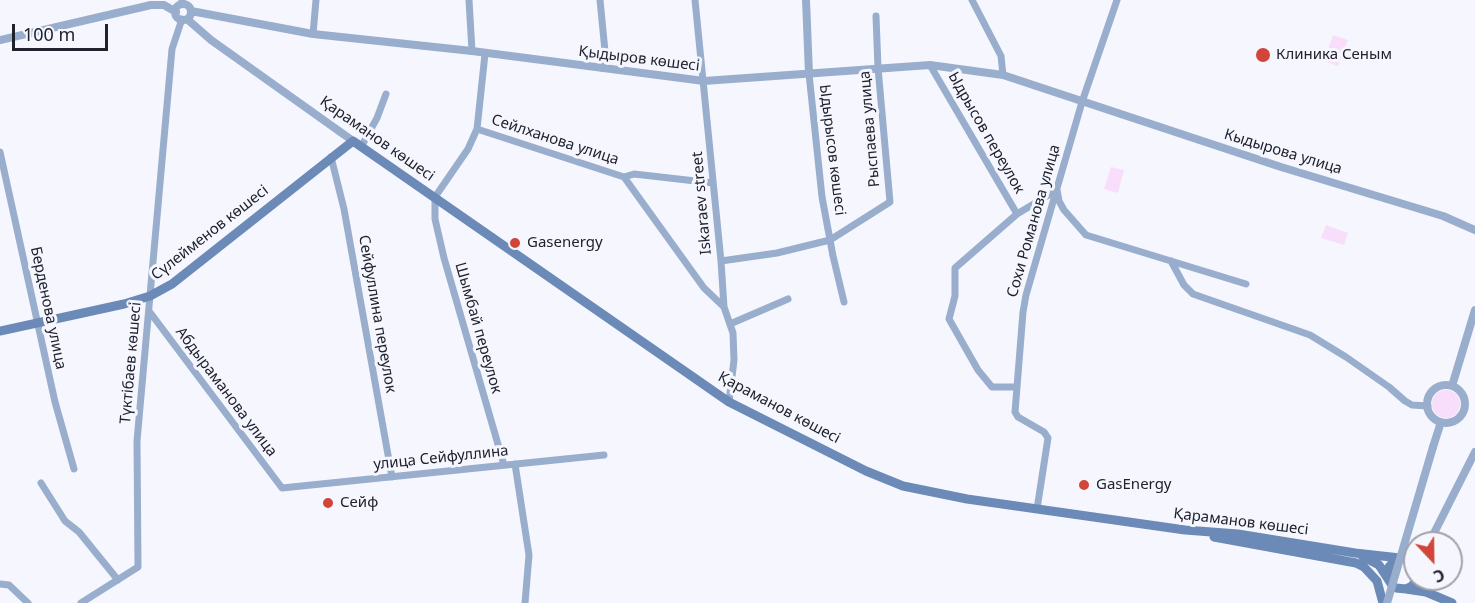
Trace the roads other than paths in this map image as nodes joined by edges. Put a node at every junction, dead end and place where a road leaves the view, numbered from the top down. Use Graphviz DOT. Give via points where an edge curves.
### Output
graph roads {
  1 [pos="171,0"];
  2 [pos="316,0"];
  3 [pos="470,0"];
  4 [pos="600,0"];
  5 [pos="695,0"];
  6 [pos="806,0"];
  7 [pos="972,0"];
  8 [pos="1117,0"];
  9 [pos="153,2"];
  10 [pos="183,10"];
  11 [pos="876,16"];
  12 [pos="313,34"];
  13 [pos="0,40"];
  14 [pos="472,51"];
  15 [pos="486,54"];
  16 [pos="930,65"];
  17 [pos="602,68"];
  18 [pos="878,68"];
  19 [pos="809,74"];
  20 [pos="1003,75"];
  21 [pos="704,81"];
  22 [pos="386,94"];
  23 [pos="1082,102"];
  24 [pos="477,129"];
  25 [pos="357,144"];
  26 [pos="0,152"];
  27 [pos="331,157"];
  28 [pos="624,177"];
  29 [pos="713,183"];
  30 [pos="1057,190"];
  31 [pos="435,197"];
  32 [pos="1017,214"];
  33 [pos="1475,230"];
  34 [pos="830,240"];
  35 [pos="721,261"];
  36 [pos="1171,261"];
  37 [pos="1246,284"];
  38 [pos="150,296"];
  39 [pos="788,299"];
  40 [pos="844,302"];
  41 [pos="724,307"];
  42 [pos="1475,310"];
  43 [pos="149,311"];
  44 [pos="37,324"];
  45 [pos="730,324"];
  46 [pos="0,331"];
  47 [pos="1452,386"];
  48 [pos="1016,387"];
  49 [pos="729,402"];
  50 [pos="1428,406"];
  51 [pos="1465,408"];
  52 [pos="1475,412"];
  53 [pos="1441,422"];
  54 [pos="1475,452"];
  55 [pos="604,455"];
  56 [pos="515,464"];
  57 [pos="504,465"];
  58 [pos="74,469"];
  59 [pos="392,477"];
  60 [pos="41,483"];
  61 [pos="282,488"];
  62 [pos="1037,509"];
  63 [pos="1185,530"];
  64 [pos="1435,531"];
  65 [pos="1355,553"];
  66 [pos="1403,557"];
  67 [pos="1403,559"];
  68 [pos="1388,576"];
  69 [pos="118,580"];
  70 [pos="0,584"];
  71 [pos="1403,589"];
  72 [pos="1415,591"];
  73 [pos="1432,591"];
  74 [pos="1438,596"];
  75 [pos="28,603"];
  76 [pos="81,603"];
  77 [pos="525,603"];
  78 [pos="1385,603"];
  79 [pos="1452,603"];
  1 -- 10 [label="street, Қараманов көшесі"];
  2 -- 12 [label="street"];
  3 -- 14 [label="street"];
  4 -- 17 [label="street" via="605,51"];
  5 -- 21 [label="street, Iskaraev street"];
  6 -- 19 [label="street, Ыдырысов көшесі"];
  7 -- 20 [label="street" via="1001,56"];
  8 -- 23 [label="street, Сохи Романова улица"];
  9 -- 10 [label="street, Қыдыров көшесі"];
  9 -- 13 [label="street, Қыдыров көшесі"];
  10 -- 12 [label="street, Қыдыров көшесі"];
  10 -- 25 [label="street, Қараманов көшесі" via="211,40"];
  10 -- 38 [label="street, Түктібаев көшесі" via="172,49"];
  11 -- 18 [label="street, Рыспаева улица"];
  12 -- 14 [label="street, Қыдыров көшесі"];
  14 -- 15 [label="street, Қыдыров көшесі"];
  15 -- 17 [label="street, Қыдыров көшесі"];
  15 -- 24 [label="street"];
  16 -- 18 [label="street, Қыдыров көшесі"];
  16 -- 20 [label="street, Қыдыров көшесі"];
  16 -- 32 [label="street, Ыдрысов переулок"];
  17 -- 21 [label="street, Қыдыров көшесі"];
  18 -- 19 [label="street, Қыдыров көшесі"];
  18 -- 34 [label="street, Рыспаева улица" via="890,202"];
  19 -- 21 [label="street, Қыдыров көшесі"];
  19 -- 34 [label="street, Ыдырысов көшесі"];
  20 -- 23 [label="street, Қыдыров көшесі"];
  21 -- 29 [label="street, Iskaraev street"];
  22 -- 25 [label="street" via="377,118"];
  23 -- 30 [label="street, Сохи Романова улица"];
  23 -- 33 [label="street, Кыдырова улица" via="1443,216"];
  24 -- 28 [label="street, Сейлханова улица"];
  24 -- 31 [label="street"];
  25 -- 27 [label="main road, Сүлейменов көшесі"];
  25 -- 31 [label="main road, Қараманов көшесі"];
  26 -- 44 [label="street, Берденова улица"];
  27 -- 38 [label="main road, Сүлейменов көшесі" via="172,284"];
  27 -- 59 [label="street, Сейфуллина переулок" via="345,209"];
  28 -- 29 [label="street, Сейлханова улица" via="634,174"];
  28 -- 41 [label="street, Сейлханова улица" via="704,288"];
  29 -- 35 [label="street, Iskaraev street"];
  30 -- 32 [label="street"];
  30 -- 36 [label="street" via="1059,201 1086,235"];
  30 -- 48 [label="street, Сохи Романова улица" via="1026,295"];
  31 -- 49 [label="main road, Қараманов көшесі"];
  31 -- 57 [label="street, Шымбай переулок" via="435,219 444,258"];
  32 -- 48 [label="street" via="955,268 955,296 949,319 992,387"];
  34 -- 35 [label="street, Рыспаева улица"];
  34 -- 40 [label="street, Ыдырысов көшесі"];
  35 -- 41 [label="street, Iskaraev street"];
  36 -- 37 [label="street"];
  36 -- 50 [label="street" via="1193,294 1310,335 1405,401"];
  38 -- 43 [label="street, Түктібаев көшесі"];
  38 -- 44 [label="main road, Сүлейменов көшесі"];
  39 -- 45 [label="street"];
  41 -- 45 [label="street, Iskaraev street"];
  42 -- 47 [label="street"];
  43 -- 61 [label="street, Абдыраманова улица"];
  43 -- 69 [label="street, Түктібаев көшесі" via="137,441 138,567"];
  44 -- 46 [label="main road, Сүлейменов көшесі"];
  44 -- 58 [label="street, Берденова улица"];
  45 -- 49 [label="street, Iskaraev street" via="734,360"];
  47 -- 50 [label="street" via="1444,385 1432,392"];
  47 -- 51 [label="street" via="1463,394"];
  48 -- 62 [label="street, Сохи Романова улица" via="1015,413 1048,438"];
  49 -- 62 [label="main road, Қараманов көшесі" via="903,486"];
  50 -- 53 [label="street"];
  51 -- 52 [label="street"];
  51 -- 53 [label="street" via="1456,420"];
  53 -- 78 [label="street, bridge"];
  54 -- 64 [label="street"];
  55 -- 56 [label="street, улица Сейфуллина"];
  56 -- 57 [label="street, улица Сейфуллина"];
  56 -- 77 [label="street" via="529,555"];
  57 -- 59 [label="street, улица Сейфуллина"];
  59 -- 61 [label="street, улица Сейфуллина"];
  60 -- 69 [label="street" via="65,521 79,532"];
  62 -- 63 [label="main road, Қараманов көшесі"];
  63 -- 65 [label="main road, Қараманов көшесі" via="1238,534"];
  63 -- 78 [label="main road" via="1356,562 1377,581"];
  65 -- 66 [label="main road, Қараманов көшесі"];
  65 -- 68 [label="main road" via="1379,565"];
  67 -- 68 [label="main road" via="1392,563"];
  68 -- 71 [label="main road" via="1392,585"];
  69 -- 76 [label="street"];
  70 -- 75 [label="street" via="9,585"];
  72 -- 74 [label="main road"];
  73 -- 74 [label="main road"];
  74 -- 79 [label="main road"];
}
